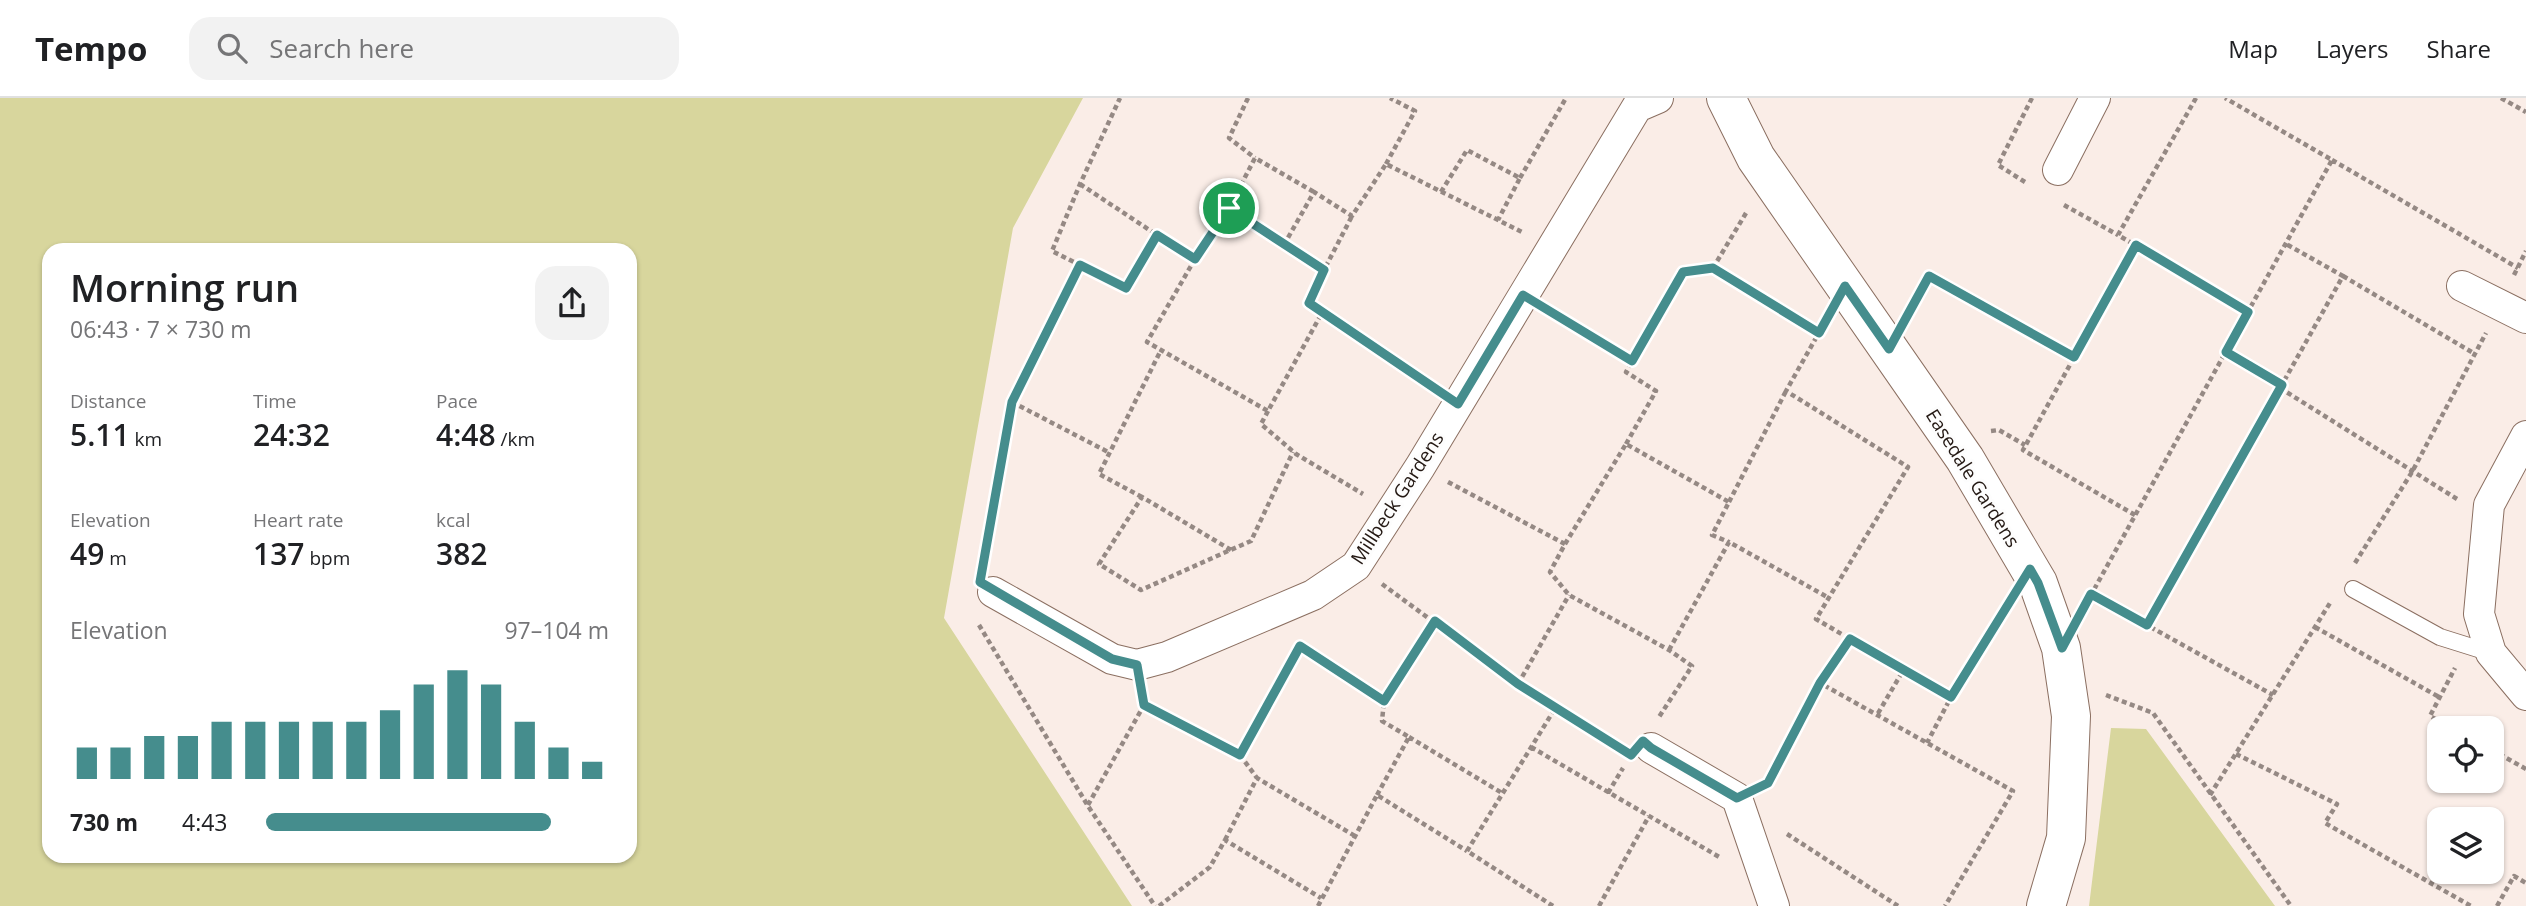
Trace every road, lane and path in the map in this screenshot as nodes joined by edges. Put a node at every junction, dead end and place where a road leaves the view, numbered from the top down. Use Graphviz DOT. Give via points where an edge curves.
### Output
graph roads {
  1 [pos="1120,98"];
  2 [pos="1248,98"];
  3 [pos="1390,98"];
  4 [pos="1566,98"];
  5 [pos="1658,98"];
  6 [pos="1726,98"];
  7 [pos="2032,98"];
  8 [pos="2095,98"];
  9 [pos="2196,98"];
  10 [pos="2225,98"];
  11 [pos="2501,98"];
  12 [pos="2526,111"];
  13 [pos="1255,158"];
  14 [pos="2332,160"];
  15 [pos="1387,164"];
  16 [pos="1769,176"];
  17 [pos="1520,178"];
  18 [pos="2051,181"];
  19 [pos="1080,184"];
  20 [pos="1314,192"];
  21 [pos="1441,192"];
  22 [pos="1229,208"];
  23 [pos="1352,216"];
  24 [pos="1498,220"];
  25 [pos="1157,235"];
  26 [pos="2118,235"];
  27 [pos="1286,243"];
  28 [pos="2286,244"];
  29 [pos="2136,245"];
  30 [pos="1552,247"];
  31 [pos="2526,251"];
  32 [pos="1195,259"];
  33 [pos="1080,265"];
  34 [pos="1713,268"];
  35 [pos="2518,268"];
  36 [pos="1324,270"];
  37 [pos="2343,276"];
  38 [pos="1845,286"];
  39 [pos="2462,286"];
  40 [pos="1523,295"];
  41 [pos="1322,312"];
  42 [pos="2248,312"];
  43 [pos="2513,312"];
  44 [pos="1819,333"];
  45 [pos="1889,349"];
  46 [pos="1161,350"];
  47 [pos="2226,352"];
  48 [pos="2475,354"];
  49 [pos="2074,357"];
  50 [pos="1632,361"];
  51 [pos="2281,386"];
  52 [pos="1786,391"];
  53 [pos="1012,402"];
  54 [pos="1458,404"];
  55 [pos="1268,411"];
  56 [pos="1999,430"];
  57 [pos="2526,436"];
  58 [pos="1626,444"];
  59 [pos="2025,445"];
  60 [pos="1293,452"];
  61 [pos="1110,453"];
  62 [pos="1420,467"];
  63 [pos="2412,472"];
  64 [pos="1142,497"];
  65 [pos="1729,502"];
  66 [pos="1392,512"];
  67 [pos="2135,515"];
  68 [pos="2488,518"];
  69 [pos="1728,542"];
  70 [pos="1565,544"];
  71 [pos="1231,550"];
  72 [pos="1356,566"];
  73 [pos="2030,569"];
  74 [pos="2350,572"];
  75 [pos="2353,589"];
  76 [pos="993,592"];
  77 [pos="2091,594"];
  78 [pos="2336,594"];
  79 [pos="1569,595"];
  80 [pos="1829,598"];
  81 [pos="1435,621"];
  82 [pos="978,623"];
  83 [pos="2147,625"];
  84 [pos="2315,627"];
  85 [pos="1850,639"];
  86 [pos="2479,649"];
  87 [pos="1668,650"];
  88 [pos="2064,664"];
  89 [pos="1137,665"];
  90 [pos="1904,669"];
  91 [pos="1820,683"];
  92 [pos="1518,684"];
  93 [pos="2273,695"];
  94 [pos="2526,695"];
  95 [pos="1951,697"];
  96 [pos="2439,697"];
  97 [pos="1384,701"];
  98 [pos="1144,705"];
  99 [pos="1556,707"];
  100 [pos="1877,715"];
  101 [pos="2430,716"];
  102 [pos="1409,737"];
  103 [pos="1927,743"];
  104 [pos="1531,747"];
  105 [pos="1642,748"];
  106 [pos="2236,754"];
  107 [pos="1240,755"];
  108 [pos="2504,757"];
  109 [pos="2526,769"];
  110 [pos="1257,778"];
  111 [pos="1768,783"];
  112 [pos="1502,793"];
  113 [pos="1608,793"];
  114 [pos="1770,794"];
  115 [pos="1377,795"];
  116 [pos="2210,795"];
  117 [pos="1737,798"];
  118 [pos="1088,806"];
  119 [pos="1649,816"];
  120 [pos="1776,827"];
  121 [pos="1355,836"];
  122 [pos="1225,840"];
  123 [pos="1467,851"];
  124 [pos="2526,883"];
  125 [pos="1770,895"];
  126 [pos="1321,898"];
  127 [pos="1157,906"];
  128 [pos="1318,906"];
  129 [pos="1553,906"];
  130 [pos="1600,906"];
  131 [pos="1898,906"];
  132 [pos="1945,906"];
  133 [pos="2046,906"];
  134 [pos="2291,906"];
  135 [pos="2471,906"];
  136 [pos="2497,906"];
  1 -- 19 [label="path"];
  2 -- 13 [label="path" via="1229,138"];
  3 -- 15 [label="path" via="1415,111"];
  4 -- 17 [label="path"];
  5 -- 30 [label="street, Millbeck Gardens" via="1637,107"];
  6 -- 16 [label="street, Easedale Gardens"];
  7 -- 18 [label="path" via="1998,165"];
  8 -- 18 [label="street"];
  9 -- 26 [label="path"];
  10 -- 14 [label="path"];
  11 -- 12 [label="path"];
  13 -- 20 [label="path"];
  13 -- 22 [label="path"];
  14 -- 28 [label="path"];
  14 -- 35 [label="path"];
  15 -- 21 [label="path"];
  15 -- 23 [label="path"];
  16 -- 34 [label="path"];
  16 -- 38 [label="street, Easedale Gardens"];
  17 -- 21 [label="path" via="1467,150"];
  17 -- 24 [label="path"];
  18 -- 26 [label="path"];
  19 -- 25 [label="path"];
  19 -- 33 [label="path" via="1052,251"];
  20 -- 23 [label="path"];
  20 -- 27 [label="path"];
  21 -- 24 [label="path"];
  22 -- 27 [label="path"];
  22 -- 32 [label="path"];
  23 -- 36 [label="path"];
  24 -- 30 [label="path"];
  25 -- 32 [label="path"];
  25 -- 33 [label="path" via="1126,288"];
  26 -- 29 [label="path"];
  27 -- 36 [label="path"];
  28 -- 37 [label="path"];
  28 -- 42 [label="path"];
  29 -- 42 [label="path"];
  29 -- 49 [label="path"];
  30 -- 40 [label="street, Millbeck Gardens"];
  31 -- 35 [label="path"];
  32 -- 46 [label="path" via="1147,342"];
  33 -- 53 [label="path"];
  34 -- 44 [label="path"];
  34 -- 50 [label="path" via="1683,272"];
  35 -- 43 [label="path"];
  36 -- 41 [label="path" via="1309,303"];
  37 -- 48 [label="path"];
  37 -- 51 [label="path"];
  38 -- 44 [label="path"];
  38 -- 45 [label="street, Easedale Gardens"];
  39 -- 43 [label="street"];
  40 -- 50 [label="path"];
  40 -- 54 [label="street, Millbeck Gardens"];
  41 -- 54 [label="path"];
  41 -- 55 [label="path"];
  42 -- 47 [label="path"];
  43 -- 48 [label="path"];
  44 -- 52 [label="path"];
  45 -- 49 [label="path" via="1929,276"];
  45 -- 73 [label="street, Easedale Gardens" via="1965,459"];
  46 -- 55 [label="path"];
  46 -- 61 [label="path"];
  47 -- 51 [label="path"];
  47 -- 67 [label="path"];
  48 -- 63 [label="path"];
  49 -- 59 [label="path"];
  50 -- 58 [label="path" via="1626,372 1656,391"];
  51 -- 63 [label="path"];
  51 -- 83 [label="path"];
  52 -- 65 [label="path"];
  52 -- 80 [label="path" via="1908,467"];
  53 -- 61 [label="path"];
  53 -- 76 [label="path" via="980,582"];
  54 -- 62 [label="street, Millbeck Gardens"];
  55 -- 60 [label="path" via="1261,424"];
  56 -- 59 [label="path"];
  57 -- 68 [label="street" via="2489,505"];
  58 -- 65 [label="path"];
  58 -- 70 [label="path"];
  59 -- 67 [label="path" via="2023,450"];
  60 -- 66 [label="path"];
  60 -- 71 [label="path" via="1251,541"];
  61 -- 64 [label="path" via="1099,474"];
  62 -- 66 [label="street, Millbeck Gardens"];
  62 -- 70 [label="path"];
  63 -- 68 [label="path"];
  63 -- 74 [label="path"];
  64 -- 71 [label="path"];
  64 -- 71 [label="path" via="1098,565 1141,590"];
  65 -- 69 [label="path" via="1713,536"];
  66 -- 72 [label="street, Millbeck Gardens"];
  67 -- 77 [label="path"];
  68 -- 86 [label="street"];
  69 -- 80 [label="path"];
  69 -- 87 [label="path"];
  70 -- 79 [label="path" via="1550,572"];
  72 -- 81 [label="path"];
  72 -- 89 [label="street, Millbeck Gardens" via="1313,595 1167,657"];
  73 -- 88 [label="street, Easedale Gardens"];
  73 -- 95 [label="path"];
  75 -- 86 [label="lane" via="2440,637"];
  76 -- 89 [label="street" via="1112,659"];
  77 -- 83 [label="path"];
  77 -- 88 [label="path"];
  78 -- 84 [label="path"];
  79 -- 87 [label="path"];
  79 -- 92 [label="path"];
  80 -- 85 [label="path" via="1816,619"];
  81 -- 92 [label="path"];
  81 -- 97 [label="path"];
  82 -- 118 [label="path"];
  83 -- 93 [label="path"];
  84 -- 93 [label="path"];
  84 -- 96 [label="path"];
  85 -- 90 [label="path"];
  85 -- 91 [label="path"];
  86 -- 94 [label="street"];
  86 -- 96 [label="path"];
  87 -- 105 [label="path" via="1692,666"];
  88 -- 116 [label="path" via="2153,713"];
  88 -- 133 [label="street, Easedale Gardens" via="2071,716 2066,838"];
  89 -- 98 [label="path"];
  90 -- 95 [label="path"];
  90 -- 100 [label="path"];
  91 -- 100 [label="path"];
  91 -- 111 [label="path"];
  92 -- 99 [label="path"];
  93 -- 106 [label="path"];
  95 -- 103 [label="path"];
  96 -- 101 [label="path"];
  97 -- 102 [label="path" via="1382,721"];
  97 -- 107 [label="path" via="1300,646"];
  98 -- 107 [label="path"];
  98 -- 118 [label="path"];
  99 -- 104 [label="path"];
  99 -- 105 [label="path"];
  100 -- 103 [label="path"];
  102 -- 112 [label="path"];
  102 -- 115 [label="path"];
  103 -- 132 [label="path" via="2013,791"];
  104 -- 112 [label="path"];
  104 -- 113 [label="path"];
  105 -- 113 [label="path"];
  105 -- 117 [label="street"];
  106 -- 116 [label="path"];
  106 -- 135 [label="path" via="2337,804 2325,822"];
  107 -- 110 [label="path"];
  108 -- 109 [label="path"];
  110 -- 121 [label="path"];
  110 -- 122 [label="path"];
  111 -- 114 [label="path"];
  111 -- 117 [label="path"];
  112 -- 123 [label="path"];
  113 -- 119 [label="path"];
  115 -- 121 [label="path"];
  115 -- 123 [label="path"];
  116 -- 134 [label="path"];
  117 -- 125 [label="street"];
  118 -- 127 [label="path"];
  119 -- 125 [label="path"];
  119 -- 130 [label="path"];
  120 -- 131 [label="path"];
  121 -- 126 [label="path"];
  122 -- 126 [label="path"];
  122 -- 127 [label="path" via="1210,867"];
  123 -- 129 [label="path"];
  124 -- 136 [label="path" via="2514,876"];
  126 -- 128 [label="path"];
}
